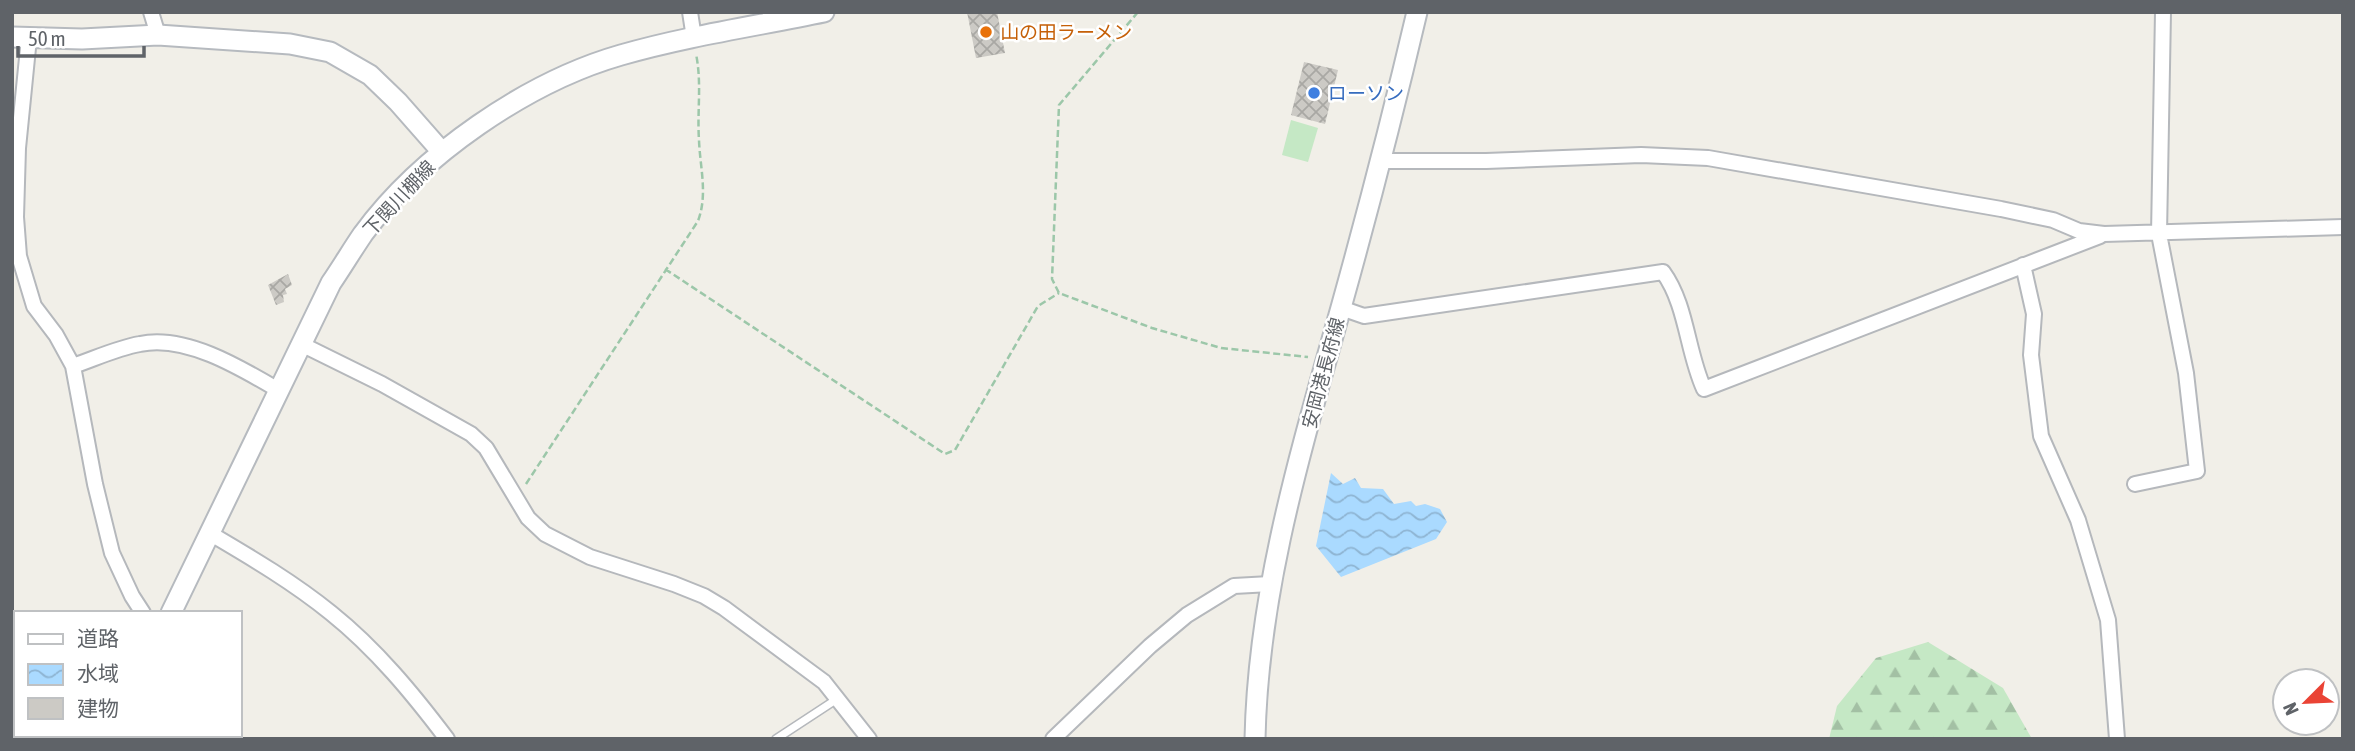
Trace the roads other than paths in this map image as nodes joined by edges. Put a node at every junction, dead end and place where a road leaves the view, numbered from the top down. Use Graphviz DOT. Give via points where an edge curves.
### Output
graph roads {
  1 [pos="151,12"];
  2 [pos="690,12"];
  3 [pos="824,12"];
  4 [pos="1417,12"];
  5 [pos="2163,12"];
  6 [pos="158,35"];
  7 [pos="21,37"];
  8 [pos="694,38"];
  9 [pos="442,152"];
  10 [pos="1382,161"];
  11 [pos="2343,227"];
  12 [pos="2104,234"];
  13 [pos="2159,234"];
  14 [pos="2023,265"];
  15 [pos="1341,307"];
  16 [pos="301,344"];
  17 [pos="73,366"];
  18 [pos="280,391"];
  19 [pos="2135,484"];
  20 [pos="211,534"];
  21 [pos="1270,583"];
  22 [pos="143,611"];
  23 [pos="172,611"];
  24 [pos="837,699"];
  25 [pos="447,739"];
  26 [pos="776,739"];
  27 [pos="869,739"];
  28 [pos="1053,739"];
  29 [pos="1255,739"];
  30 [pos="2117,739"];
  1 -- 6 [label="street"];
  2 -- 8 [label="street"];
  3 -- 8 [label="main road, 下関川棚線"];
  4 -- 10 [label="main road, 安岡港長府線"];
  5 -- 13 [label="street"];
  6 -- 7 [label="main road"];
  6 -- 9 [label="main road" via="290,44 330,52 370,75"];
  7 -- 17 [label="street" via="19,256 34,306"];
  8 -- 9 [label="main road, 下関川棚線" via="620,55 551,83 484,120"];
  9 -- 16 [label="main road, 下関川棚線" via="364,233 331,283"];
  10 -- 12 [label="street" via="1641,155 1708,158 2001,209"];
  10 -- 15 [label="main road, 安岡港長府線"];
  11 -- 13 [label="street"];
  12 -- 13 [label="street"];
  12 -- 14 [label="street"];
  13 -- 19 [label="street" via="2186,373 2197,471"];
  14 -- 15 [label="street" via="1704,389 1674,287 1663,272 1364,316"];
  14 -- 30 [label="street" via="2034,314 2031,355 2040,436 2078,520 2108,620"];
  15 -- 21 [label="main road, 安岡港長府線"];
  16 -- 18 [label="main road, 下関川棚線"];
  16 -- 24 [label="street" via="471,434 486,448 528,518 545,534 590,557 704,596 824,682"];
  17 -- 18 [label="street" via="140,344 166,341 192,346"];
  17 -- 22 [label="street" via="112,553"];
  18 -- 20 [label="main road, 下関川棚線"];
  20 -- 23 [label="main road, 下関川棚線"];
  20 -- 25 [label="street" via="334,615 405,685"];
  21 -- 28 [label="street" via="1234,586 1187,615"];
  21 -- 29 [label="main road, 安岡港長府線" via="1260,647"];
  24 -- 26 [label="lane"];
  24 -- 27 [label="street"];
}
